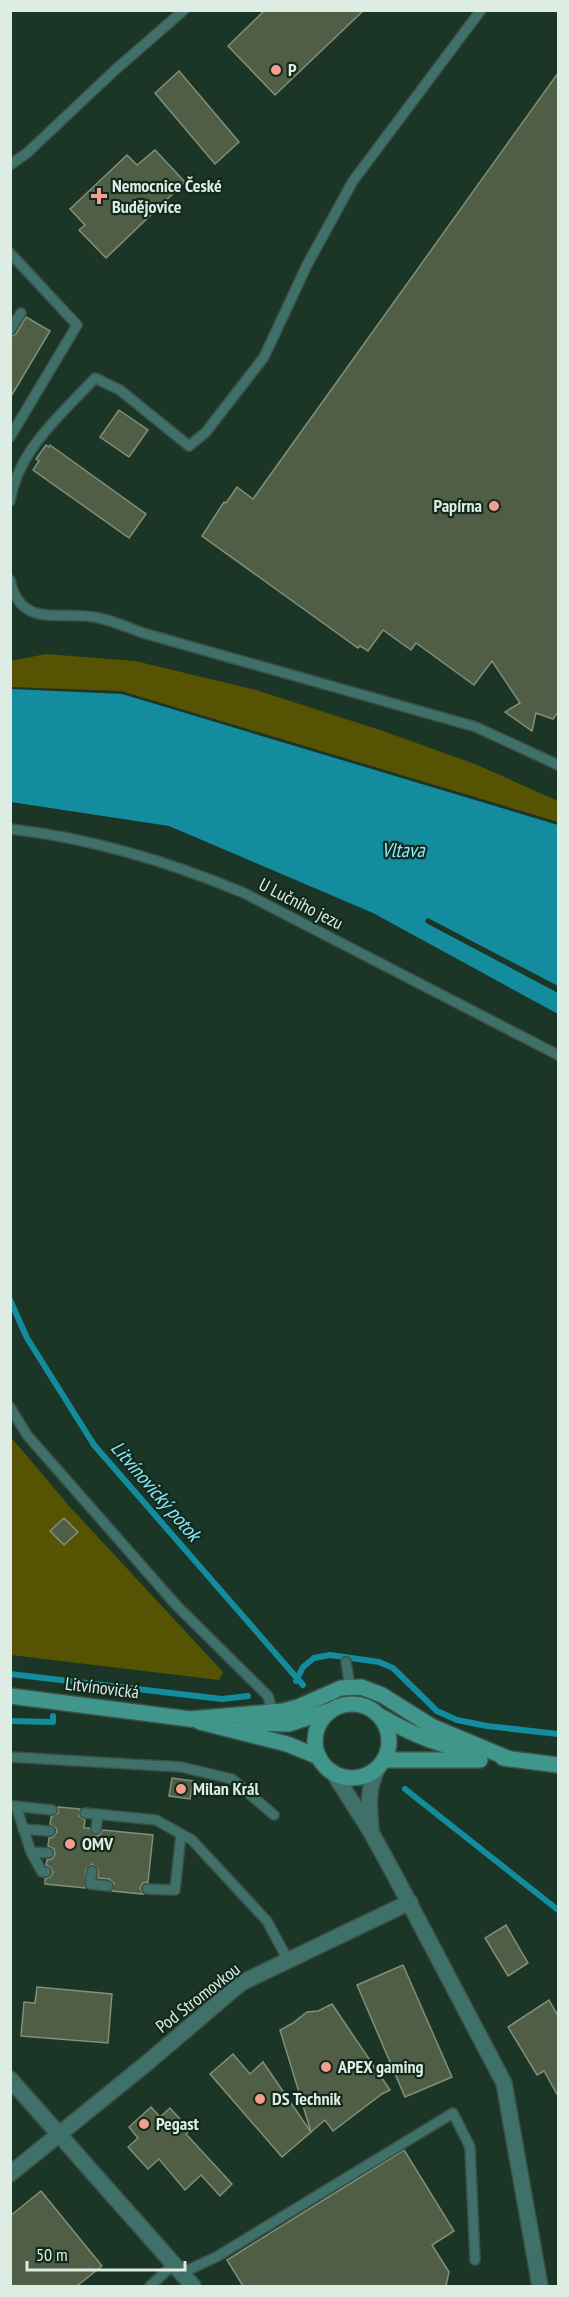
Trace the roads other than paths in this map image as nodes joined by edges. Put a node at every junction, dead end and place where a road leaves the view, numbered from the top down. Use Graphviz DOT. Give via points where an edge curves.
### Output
graph roads {
  1 [pos="184,10"];
  2 [pos="481,10"];
  3 [pos="10,165"];
  4 [pos="10,253"];
  5 [pos="21,313"];
  6 [pos="10,330"];
  7 [pos="10,437"];
  8 [pos="10,501"];
  9 [pos="10,580"];
  10 [pos="558,765"];
  11 [pos="10,829"];
  12 [pos="558,1055"];
  13 [pos="10,1407"];
  14 [pos="346,1662"];
  15 [pos="350,1686"];
  16 [pos="10,1696"];
  17 [pos="331,1710"];
  18 [pos="273,1713"];
  19 [pos="379,1715"];
  20 [pos="189,1719"];
  21 [pos="10,1757"];
  22 [pos="320,1757"];
  23 [pos="510,1759"];
  24 [pos="380,1765"];
  25 [pos="558,1765"];
  26 [pos="333,1772"];
  27 [pos="13,1806"];
  28 [pos="52,1810"];
  29 [pos="85,1813"];
  30 [pos="98,1814"];
  31 [pos="274,1815"];
  32 [pos="23,1829"];
  33 [pos="96,1829"];
  34 [pos="50,1831"];
  35 [pos="371,1832"];
  36 [pos="181,1834"];
  37 [pos="31,1852"];
  38 [pos="48,1853"];
  39 [pos="46,1872"];
  40 [pos="80,1875"];
  41 [pos="108,1886"];
  42 [pos="147,1889"];
  43 [pos="410,1902"];
  44 [pos="289,1962"];
  45 [pos="10,2079"];
  46 [pos="58,2134"];
  47 [pos="10,2175"];
  48 [pos="475,2260"];
  49 [pos="178,2269"];
  50 [pos="150,2286"];
  51 [pos="194,2286"];
  52 [pos="540,2286"];
  1 -- 3 [label="lane"];
  2 -- 8 [label="lane" via="353,181 307,264 264,357 206,432 189,446 120,390 95,378 33,445 13,484"];
  4 -- 7 [label="lane" via="77,325"];
  5 -- 6 [label="lane"];
  9 -- 10 [label="lane" via="18,601 28,611 98,617 476,727"];
  11 -- 12 [label="lane, U Lučního jezu" via="102,847 201,875 244,893"];
  13 -- 18 [label="lane" via="27,1435 177,1606 268,1696"];
  14 -- 15 [label="lane"];
  15 -- 18 [label="main road"];
  15 -- 23 [label="main road" via="372,1690 433,1726"];
  16 -- 20 [label="main road, Litvínovická"];
  17 -- 19 [label="main road" via="340,1705 361,1705"];
  17 -- 20 [label="main road, Litvínovická" via="272,1725"];
  17 -- 22 [label="main road" via="318,1726 315,1737"];
  18 -- 20 [label="main road"];
  19 -- 23 [label="main road" via="408,1732 447,1747"];
  19 -- 24 [label="main road" via="390,1742"];
  20 -- 22 [label="main road, Litvínovická" via="287,1744"];
  21 -- 31 [label="lane" via="181,1767 232,1779"];
  22 -- 26 [label="main road"];
  23 -- 24 [label="main road"];
  23 -- 25 [label="main road"];
  24 -- 26 [label="main road" via="361,1777"];
  24 -- 35 [label="street" via="370,1782"];
  26 -- 35 [label="street"];
  27 -- 28 [label="lane"];
  27 -- 32 [label="lane"];
  29 -- 30 [label="lane"];
  30 -- 33 [label="lane"];
  30 -- 36 [label="lane" via="156,1820"];
  32 -- 34 [label="lane"];
  32 -- 37 [label="lane"];
  35 -- 43 [label="street"];
  36 -- 42 [label="lane" via="175,1890"];
  36 -- 44 [label="lane" via="192,1840 267,1920"];
  37 -- 38 [label="lane"];
  37 -- 39 [label="lane" via="42,1872"];
  40 -- 41 [label="lane" via="92,1874 90,1884"];
  43 -- 44 [label="street, Pod Stromovkou"];
  43 -- 52 [label="street" via="504,2083"];
  44 -- 46 [label="street, Pod Stromovkou" via="241,1983"];
  45 -- 46 [label="street"];
  46 -- 47 [label="street, Pod Stromovkou"];
  46 -- 49 [label="street"];
  48 -- 49 [label="lane" via="470,2147 453,2113 218,2256"];
  49 -- 50 [label="lane"];
  49 -- 51 [label="street"];
}
